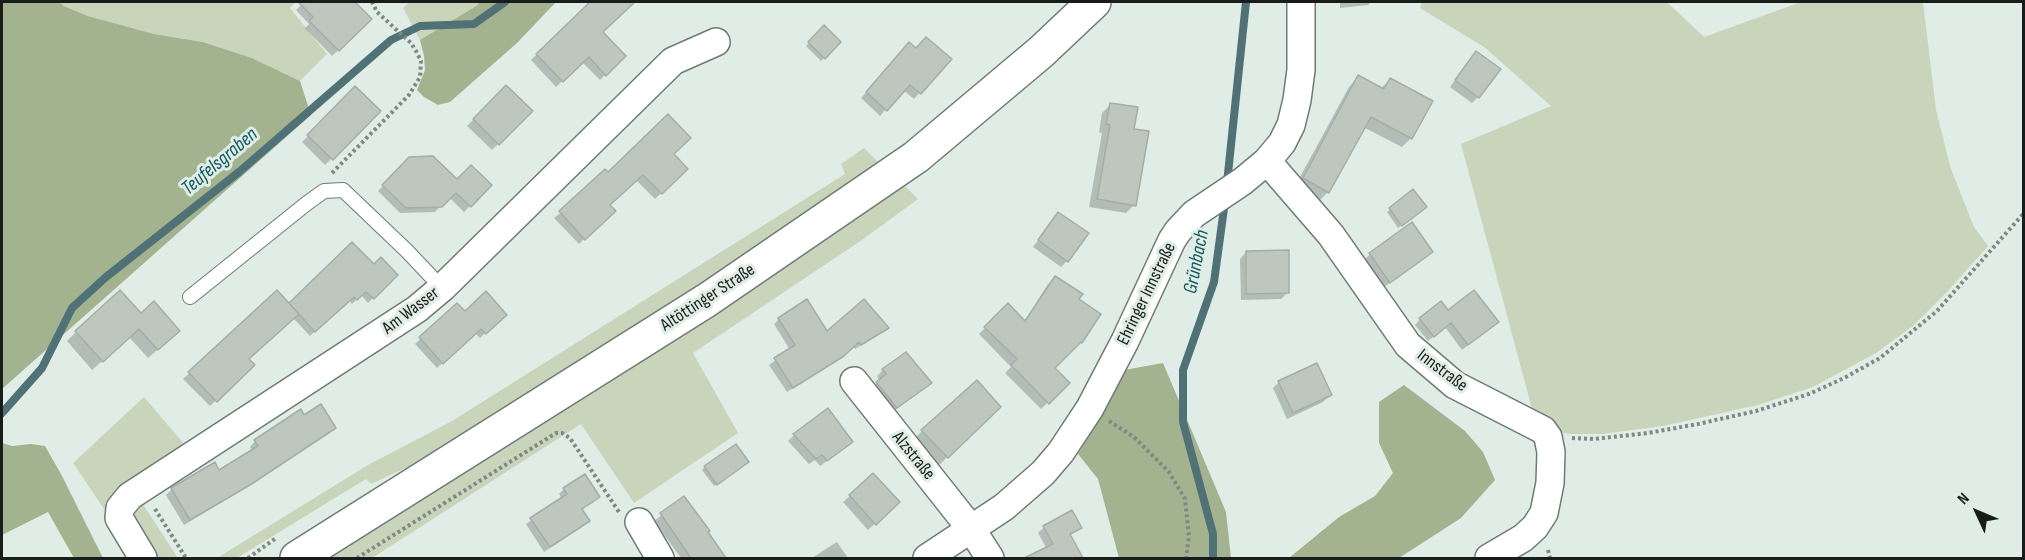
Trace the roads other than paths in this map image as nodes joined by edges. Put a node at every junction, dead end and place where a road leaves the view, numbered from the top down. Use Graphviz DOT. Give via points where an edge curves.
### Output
graph roads {
  1 [pos="1094,2"];
  2 [pos="1300,2"];
  3 [pos="716,42"];
  4 [pos="1267,161"];
  5 [pos="442,288"];
  6 [pos="190,297"];
  7 [pos="854,381"];
  8 [pos="639,522"];
  9 [pos="972,530"];
  10 [pos="143,558"];
  11 [pos="297,558"];
  12 [pos="660,558"];
  13 [pos="927,558"];
  14 [pos="990,558"];
  15 [pos="1489,558"];
  1 -- 11 [label="main road, Altöttinger Straße" via="916,157 707,300"];
  2 -- 4 [label="street, Ehringer Innstraße" via="1298,100 1282,143"];
  3 -- 5 [label="street, Am Wasser" via="673,61"];
  4 -- 9 [label="street, Ehringer Innstraße" via="1184,224 1172,240 1090,408 1061,452 1004,507"];
  4 -- 15 [label="street, Innstraße" via="1331,236 1408,345 1455,384 1543,430 1548,437 1550,483 1544,513 1524,538"];
  5 -- 6 [label="lane" via="344,190 324,191"];
  5 -- 10 [label="street, Am Wasser" via="393,326 130,496 120,508 119,518"];
  7 -- 9 [label="street, Alzstraße"];
  8 -- 12 [label="street"];
  9 -- 13 [label="street, Ehringer Innstraße"];
  9 -- 14 [label="street, Alzstraße"];
}
